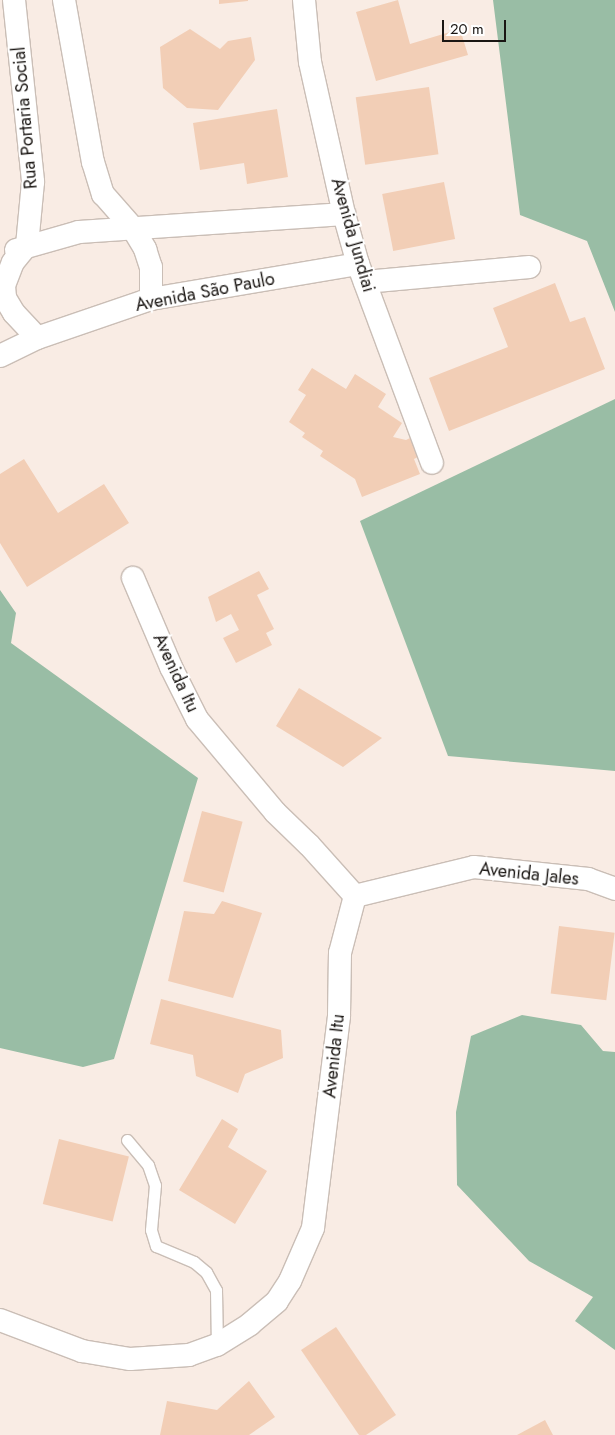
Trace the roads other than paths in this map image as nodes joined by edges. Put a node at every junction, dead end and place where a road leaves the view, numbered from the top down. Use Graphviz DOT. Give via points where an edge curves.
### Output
graph roads {
  1 [pos="14,0"];
  2 [pos="64,0"];
  3 [pos="304,0"];
  4 [pos="344,214"];
  5 [pos="132,227"];
  6 [pos="27,245"];
  7 [pos="0,258"];
  8 [pos="529,267"];
  9 [pos="362,273"];
  10 [pos="151,299"];
  11 [pos="36,338"];
  12 [pos="0,356"];
  13 [pos="432,462"];
  14 [pos="133,578"];
  15 [pos="615,888"];
  16 [pos="355,896"];
  17 [pos="127,1140"];
  18 [pos="0,1320"];
  19 [pos="217,1344"];
  1 -- 6 [label="street, Rua Portaria Social" via="33,182"];
  2 -- 5 [label="street" via="93,162 103,194"];
  3 -- 4 [label="street, Avenida Jundiai" via="310,62"];
  4 -- 5 [label="street"];
  4 -- 9 [label="street, Avenida Jundiai"];
  5 -- 6 [label="street" via="79,232"];
  5 -- 10 [label="street" via="151,267"];
  6 -- 7 [label="street"];
  6 -- 11 [label="street, Rua Portaria Social" via="8,274 5,298"];
  8 -- 9 [label="street, Avenida São Paulo"];
  9 -- 10 [label="street, Avenida São Paulo"];
  9 -- 13 [label="street, Avenida Jundiai"];
  10 -- 11 [label="street, Avenida São Paulo"];
  11 -- 12 [label="street, Avenida São Paulo"];
  14 -- 16 [label="street, Avenida Itu" via="197,719 275,812"];
  15 -- 16 [label="street, Avenida Jales" via="588,880 474,867"];
  16 -- 19 [label="street, Avenida Itu" via="340,953 339,1016 313,1228 290,1281 277,1301 250,1324"];
  17 -- 19 [label="lane" via="148,1165 154,1185 151,1230 156,1246 194,1262 206,1272 216,1290"];
  18 -- 19 [label="street, Avenida Itu" via="82,1351 130,1359 189,1355"];
}
